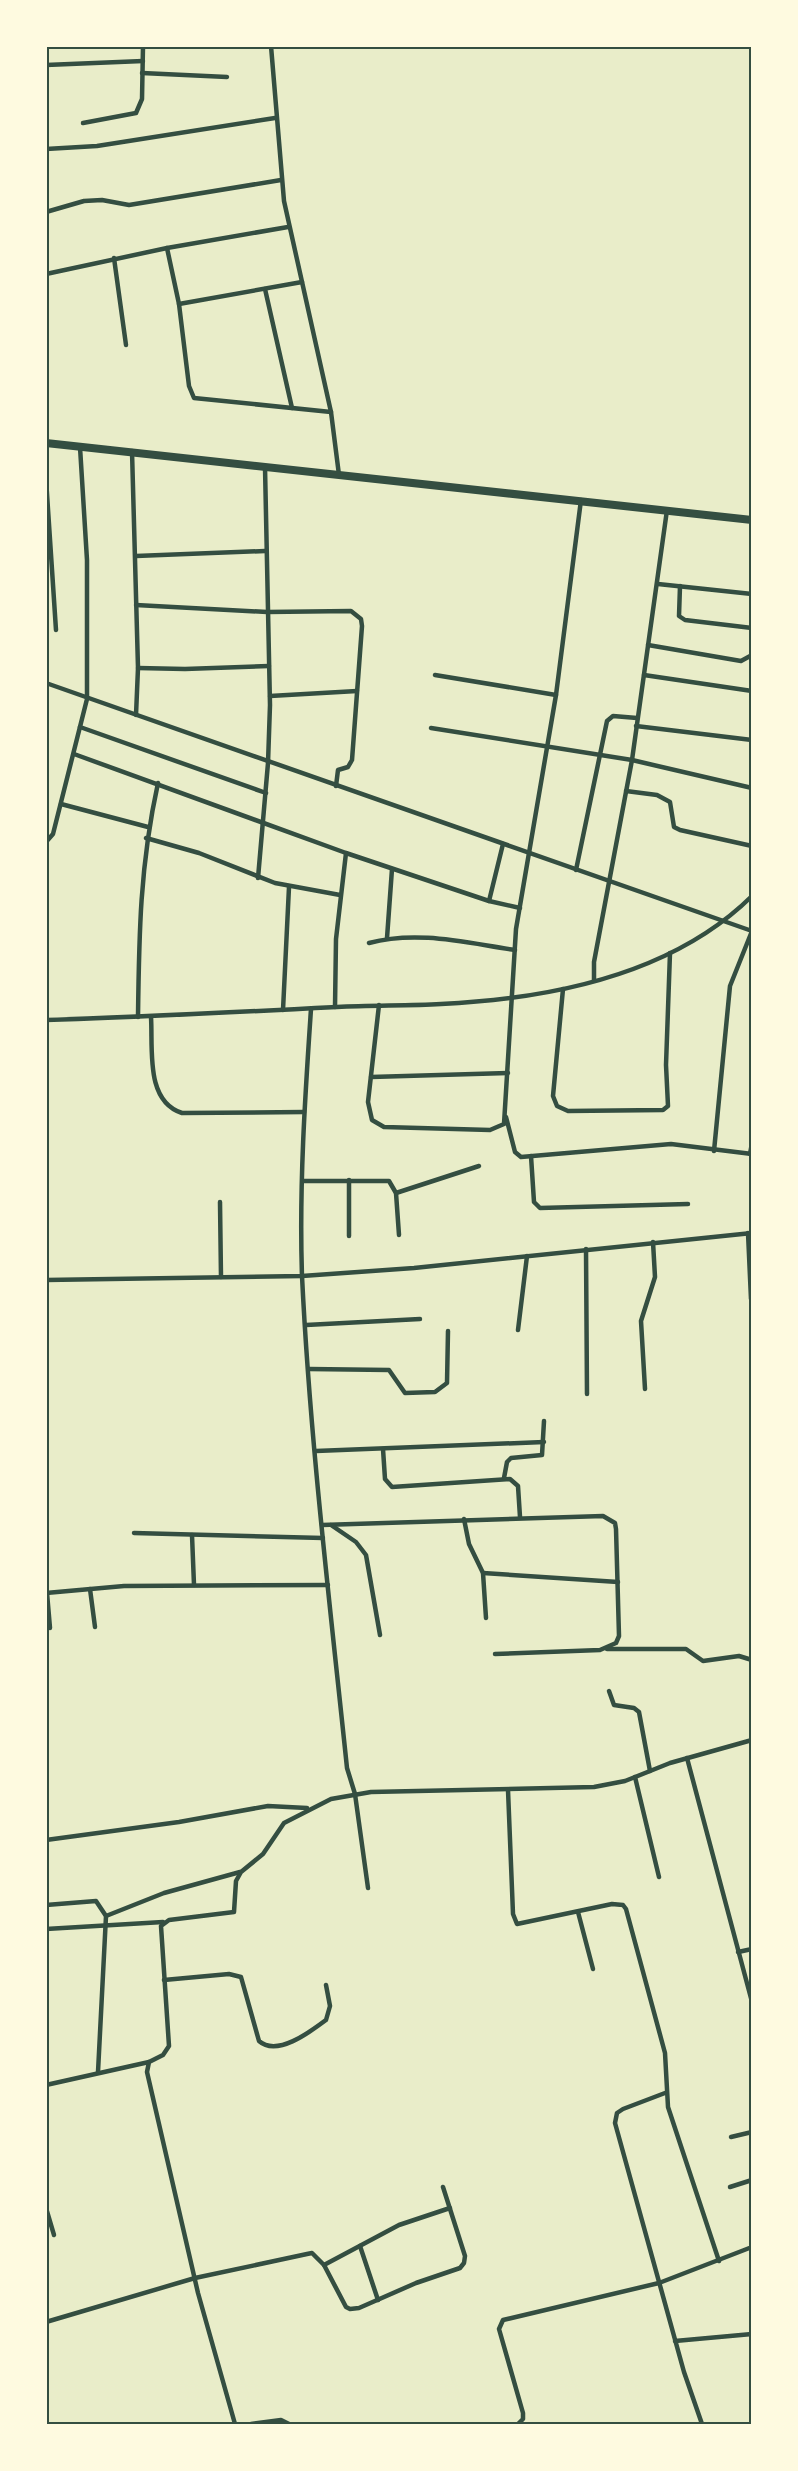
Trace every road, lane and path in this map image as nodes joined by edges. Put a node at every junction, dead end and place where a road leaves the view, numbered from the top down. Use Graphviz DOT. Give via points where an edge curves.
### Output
graph roads {
  1 [pos="143,46"];
  2 [pos="272,46"];
  3 [pos="143,61"];
  4 [pos="46,65"];
  5 [pos="142,73"];
  6 [pos="227,77"];
  7 [pos="275,118"];
  8 [pos="83,123"];
  9 [pos="46,149"];
  10 [pos="281,180"];
  11 [pos="46,212"];
  12 [pos="288,227"];
  13 [pos="167,248"];
  14 [pos="114,258"];
  15 [pos="46,274"];
  16 [pos="302,282"];
  17 [pos="266,289"];
  18 [pos="179,304"];
  19 [pos="126,345"];
  20 [pos="292,408"];
  21 [pos="331,412"];
  22 [pos="46,443"];
  23 [pos="80,446"];
  24 [pos="132,451"];
  25 [pos="265,467"];
  26 [pos="339,475"];
  27 [pos="46,479"];
  28 [pos="581,500"];
  29 [pos="667,510"];
  30 [pos="752,520"];
  31 [pos="265,551"];
  32 [pos="136,556"];
  33 [pos="658,584"];
  34 [pos="680,586"];
  35 [pos="752,594"];
  36 [pos="136,605"];
  37 [pos="267,612"];
  38 [pos="752,628"];
  39 [pos="56,630"];
  40 [pos="648,645"];
  41 [pos="752,655"];
  42 [pos="269,666"];
  43 [pos="138,668"];
  44 [pos="435,675"];
  45 [pos="644,675"];
  46 [pos="46,683"];
  47 [pos="357,691"];
  48 [pos="752,692"];
  49 [pos="556,695"];
  50 [pos="270,696"];
  51 [pos="87,699"];
  52 [pos="136,715"];
  53 [pos="637,718"];
  54 [pos="636,726"];
  55 [pos="80,727"];
  56 [pos="431,728"];
  57 [pos="752,740"];
  58 [pos="548,745"];
  59 [pos="74,754"];
  60 [pos="600,755"];
  61 [pos="632,760"];
  62 [pos="268,763"];
  63 [pos="158,783"];
  64 [pos="336,786"];
  65 [pos="752,788"];
  66 [pos="626,791"];
  67 [pos="266,793"];
  68 [pos="61,804"];
  69 [pos="262,824"];
  70 [pos="148,827"];
  71 [pos="146,838"];
  72 [pos="46,842"];
  73 [pos="503,844"];
  74 [pos="752,846"];
  75 [pos="346,853"];
  76 [pos="530,854"];
  77 [pos="392,869"];
  78 [pos="576,870"];
  79 [pos="258,878"];
  80 [pos="609,883"];
  81 [pos="289,886"];
  82 [pos="340,895"];
  83 [pos="752,896"];
  84 [pos="489,901"];
  85 [pos="520,908"];
  86 [pos="723,920"];
  87 [pos="387,938"];
  88 [pos="369,943"];
  89 [pos="515,951"];
  90 [pos="670,953"];
  91 [pos="594,980"];
  92 [pos="563,989"];
  93 [pos="512,997"];
  94 [pos="379,1005"];
  95 [pos="335,1007"];
  96 [pos="311,1008"];
  97 [pos="283,1010"];
  98 [pos="138,1017"];
  99 [pos="151,1017"];
  100 [pos="46,1020"];
  101 [pos="508,1073"];
  102 [pos="370,1077"];
  103 [pos="304,1112"];
  104 [pos="506,1116"];
  105 [pos="752,1143"];
  106 [pos="714,1151"];
  107 [pos="751,1154"];
  108 [pos="531,1156"];
  109 [pos="479,1166"];
  110 [pos="304,1180"];
  111 [pos="349,1180"];
  112 [pos="396,1193"];
  113 [pos="220,1202"];
  114 [pos="688,1204"];
  115 [pos="750,1233"];
  116 [pos="399,1235"];
  117 [pos="349,1236"];
  118 [pos="653,1242"];
  119 [pos="586,1249"];
  120 [pos="527,1256"];
  121 [pos="303,1276"];
  122 [pos="221,1277"];
  123 [pos="46,1280"];
  124 [pos="751,1299"];
  125 [pos="420,1319"];
  126 [pos="306,1325"];
  127 [pos="518,1330"];
  128 [pos="448,1331"];
  129 [pos="309,1369"];
  130 [pos="645,1389"];
  131 [pos="587,1394"];
  132 [pos="544,1421"];
  133 [pos="544,1442"];
  134 [pos="383,1449"];
  135 [pos="316,1451"];
  136 [pos="504,1478"];
  137 [pos="520,1517"];
  138 [pos="465,1519"];
  139 [pos="322,1525"];
  140 [pos="331,1525"];
  141 [pos="134,1533"];
  142 [pos="192,1535"];
  143 [pos="323,1538"];
  144 [pos="483,1574"];
  145 [pos="618,1582"];
  146 [pos="194,1585"];
  147 [pos="328,1585"];
  148 [pos="90,1589"];
  149 [pos="47,1593"];
  150 [pos="486,1618"];
  151 [pos="95,1627"];
  152 [pos="50,1628"];
  153 [pos="380,1635"];
  154 [pos="607,1648"];
  155 [pos="495,1654"];
  156 [pos="752,1660"];
  157 [pos="609,1691"];
  158 [pos="752,1740"];
  159 [pos="687,1758"];
  160 [pos="650,1771"];
  161 [pos="635,1777"];
  162 [pos="508,1790"];
  163 [pos="355,1794"];
  164 [pos="310,1809"];
  165 [pos="46,1840"];
  166 [pos="241,1872"];
  167 [pos="659,1877"];
  168 [pos="368,1887"];
  169 [pos="46,1905"];
  170 [pos="578,1912"];
  171 [pos="106,1916"];
  172 [pos="163,1922"];
  173 [pos="105,1927"];
  174 [pos="46,1929"];
  175 [pos="752,1949"];
  176 [pos="738,1952"];
  177 [pos="593,1969"];
  178 [pos="164,1980"];
  179 [pos="326,1985"];
  180 [pos="750,1989"];
  181 [pos="752,2002"];
  182 [pos="149,2062"];
  183 [pos="98,2072"];
  184 [pos="46,2085"];
  185 [pos="665,2093"];
  186 [pos="752,2132"];
  187 [pos="731,2138"];
  188 [pos="752,2180"];
  189 [pos="443,2187"];
  190 [pos="730,2187"];
  191 [pos="46,2208"];
  192 [pos="450,2208"];
  193 [pos="54,2235"];
  194 [pos="360,2246"];
  195 [pos="752,2247"];
  196 [pos="719,2260"];
  197 [pos="324,2265"];
  198 [pos="195,2278"];
  199 [pos="659,2283"];
  200 [pos="378,2300"];
  201 [pos="46,2322"];
  202 [pos="752,2334"];
  203 [pos="675,2341"];
  204 [pos="235,2424"];
  205 [pos="251,2424"];
  206 [pos="289,2424"];
  207 [pos="519,2424"];
  208 [pos="702,2424"];
  1 -- 3 [label="street"];
  2 -- 7 [label="street"];
  3 -- 4 [label="street"];
  3 -- 5 [label="street"];
  5 -- 6 [label="street"];
  5 -- 8 [label="street" via="142,99 136,113"];
  7 -- 9 [label="street" via="97,146"];
  7 -- 10 [label="street"];
  10 -- 11 [label="street" via="129,205 84,201"];
  10 -- 12 [label="street"];
  12 -- 13 [label="street"];
  12 -- 16 [label="street"];
  13 -- 14 [label="street"];
  13 -- 18 [label="street"];
  14 -- 15 [label="street"];
  14 -- 19 [label="street"];
  16 -- 17 [label="street"];
  16 -- 21 [label="street"];
  17 -- 18 [label="street"];
  17 -- 20 [label="street"];
  18 -- 20 [label="street" via="189,386 194,398"];
  20 -- 21 [label="street"];
  21 -- 26 [label="street"];
  22 -- 23 [label="highway"];
  23 -- 24 [label="highway"];
  23 -- 51 [label="street" via="87,560"];
  24 -- 25 [label="highway"];
  24 -- 32 [label="street"];
  25 -- 26 [label="highway"];
  25 -- 31 [label="street"];
  26 -- 28 [label="highway"];
  27 -- 39 [label="street"];
  28 -- 29 [label="highway"];
  28 -- 49 [label="street"];
  29 -- 30 [label="highway"];
  29 -- 33 [label="street"];
  31 -- 32 [label="street"];
  31 -- 37 [label="street"];
  32 -- 36 [label="street"];
  33 -- 34 [label="street"];
  33 -- 40 [label="street"];
  34 -- 35 [label="street"];
  34 -- 38 [label="street" via="678,609 685,620"];
  36 -- 37 [label="street"];
  36 -- 43 [label="street"];
  37 -- 42 [label="street"];
  37 -- 47 [label="street" via="351,611 357,615 362,626"];
  40 -- 41 [label="street" via="741,661"];
  40 -- 45 [label="street"];
  42 -- 43 [label="street"];
  42 -- 50 [label="street"];
  43 -- 52 [label="street"];
  44 -- 49 [label="street"];
  45 -- 48 [label="street"];
  45 -- 53 [label="street"];
  46 -- 51 [label="street"];
  47 -- 50 [label="street"];
  47 -- 64 [label="street" via="352,760 348,767 338,770"];
  49 -- 58 [label="street"];
  50 -- 62 [label="street"];
  51 -- 52 [label="street"];
  51 -- 55 [label="street"];
  52 -- 62 [label="street"];
  53 -- 54 [label="street"];
  53 -- 60 [label="street" via="609,718"];
  54 -- 57 [label="street"];
  54 -- 61 [label="street"];
  55 -- 59 [label="street"];
  55 -- 67 [label="street"];
  56 -- 58 [label="street"];
  58 -- 60 [label="street"];
  58 -- 76 [label="street"];
  59 -- 63 [label="street"];
  59 -- 68 [label="street"];
  60 -- 61 [label="street"];
  60 -- 78 [label="street"];
  61 -- 65 [label="street"];
  61 -- 66 [label="street"];
  62 -- 64 [label="street"];
  62 -- 67 [label="street"];
  63 -- 69 [label="street"];
  63 -- 70 [label="street"];
  64 -- 73 [label="street"];
  66 -- 74 [label="street" via="657,795 670,802 674,827 680,830"];
  66 -- 80 [label="street"];
  67 -- 69 [label="street"];
  68 -- 70 [label="street"];
  68 -- 72 [label="street" via="53,834"];
  69 -- 75 [label="street"];
  69 -- 79 [label="street"];
  70 -- 71 [label="street"];
  71 -- 79 [label="street" via="210,856"];
  71 -- 98 [label="street" via="140,901"];
  73 -- 76 [label="street"];
  73 -- 84 [label="street"];
  75 -- 77 [label="street"];
  75 -- 82 [label="street"];
  76 -- 78 [label="street"];
  76 -- 85 [label="street"];
  77 -- 84 [label="street"];
  77 -- 87 [label="street"];
  78 -- 80 [label="street"];
  79 -- 81 [label="street"];
  80 -- 86 [label="street"];
  80 -- 91 [label="street"];
  81 -- 82 [label="street"];
  81 -- 97 [label="street"];
  82 -- 95 [label="street"];
  83 -- 86 [label="street"];
  84 -- 85 [label="street"];
  85 -- 89 [label="street"];
  86 -- 90 [label="street"];
  86 -- 106 [label="street" via="752,931 730,986"];
  87 -- 88 [label="street"];
  87 -- 89 [label="street" via="429,937"];
  89 -- 93 [label="street"];
  90 -- 91 [label="street" via="643,966"];
  90 -- 92 [label="street" via="666,1065 669,1099 663,1110 568,1111 557,1106 553,1096"];
  91 -- 92 [label="street"];
  92 -- 93 [label="street"];
  93 -- 94 [label="street"];
  93 -- 101 [label="street"];
  94 -- 95 [label="street"];
  94 -- 102 [label="street"];
  95 -- 96 [label="street"];
  96 -- 97 [label="street"];
  96 -- 103 [label="street"];
  97 -- 99 [label="street"];
  98 -- 99 [label="street"];
  98 -- 100 [label="street"];
  99 -- 103 [label="street" via="156,1089 170,1109 182,1113"];
  101 -- 102 [label="street"];
  101 -- 104 [label="street"];
  102 -- 104 [label="street" via="368,1113 384,1127 490,1130 504,1124"];
  103 -- 110 [label="street"];
  104 -- 108 [label="street" via="517,1156"];
  105 -- 107 [label="street"];
  106 -- 107 [label="street"];
  106 -- 108 [label="street" via="671,1144"];
  108 -- 114 [label="street" via="534,1202 540,1208"];
  109 -- 112 [label="street"];
  110 -- 111 [label="street"];
  110 -- 121 [label="street"];
  111 -- 112 [label="street" via="384,1179 394,1186"];
  111 -- 117 [label="street"];
  112 -- 116 [label="street"];
  113 -- 122 [label="street"];
  115 -- 118 [label="street"];
  115 -- 124 [label="street"];
  118 -- 119 [label="street"];
  118 -- 130 [label="street" via="655,1277 641,1321"];
  119 -- 120 [label="street"];
  119 -- 131 [label="street"];
  120 -- 121 [label="street"];
  120 -- 127 [label="street"];
  121 -- 122 [label="street"];
  121 -- 126 [label="street"];
  122 -- 123 [label="street"];
  125 -- 126 [label="street"];
  126 -- 129 [label="street"];
  128 -- 129 [label="street" via="447,1383 435,1392 405,1394 389,1370"];
  129 -- 135 [label="street"];
  132 -- 133 [label="street"];
  133 -- 134 [label="street"];
  133 -- 136 [label="street" via="542,1455 510,1458"];
  134 -- 135 [label="street"];
  134 -- 136 [label="street" via="385,1479 392,1487"];
  135 -- 139 [label="street"];
  136 -- 137 [label="street" via="518,1486"];
  137 -- 138 [label="street"];
  137 -- 145 [label="street" via="610,1519 616,1529"];
  138 -- 140 [label="street"];
  138 -- 144 [label="street" via="469,1544"];
  139 -- 140 [label="street"];
  139 -- 143 [label="street"];
  140 -- 153 [label="street" via="356,1542 366,1555"];
  141 -- 142 [label="street"];
  142 -- 143 [label="street"];
  142 -- 146 [label="street"];
  143 -- 147 [label="street"];
  144 -- 145 [label="street"];
  144 -- 150 [label="street"];
  145 -- 154 [label="street" via="619,1636"];
  146 -- 147 [label="street"];
  146 -- 148 [label="street"];
  147 -- 163 [label="street" via="347,1768"];
  148 -- 149 [label="street"];
  148 -- 151 [label="street"];
  149 -- 152 [label="street"];
  154 -- 155 [label="street"];
  154 -- 156 [label="street" via="686,1649 703,1661 739,1656"];
  157 -- 160 [label="street" via="614,1705 639,1712"];
  158 -- 159 [label="street"];
  159 -- 160 [label="street"];
  159 -- 176 [label="street"];
  160 -- 161 [label="street"];
  161 -- 162 [label="street" via="594,1787"];
  161 -- 167 [label="street"];
  162 -- 163 [label="street"];
  162 -- 170 [label="street" via="514,1921 523,1924"];
  163 -- 164 [label="street"];
  163 -- 168 [label="street"];
  164 -- 165 [label="street" via="268,1806"];
  164 -- 166 [label="street" via="279,1828 263,1854"];
  166 -- 171 [label="street" via="164,1893"];
  166 -- 172 [label="street" via="236,1881 234,1912"];
  169 -- 171 [label="street" via="96,1901"];
  170 -- 177 [label="street"];
  170 -- 185 [label="street" via="618,1903 626,1909 664,2053"];
  171 -- 173 [label="street"];
  172 -- 173 [label="street"];
  172 -- 178 [label="street" via="160,1930"];
  173 -- 174 [label="street"];
  173 -- 183 [label="street"];
  175 -- 176 [label="street"];
  176 -- 180 [label="street"];
  178 -- 179 [label="street" via="229,1974 242,1977 259,2041 272,2048 326,2020 330,2006"];
  178 -- 182 [label="street" via="169,2046 163,2055"];
  180 -- 181 [label="street"];
  182 -- 183 [label="street"];
  182 -- 198 [label="street" via="147,2072"];
  183 -- 184 [label="street"];
  185 -- 196 [label="street"];
  185 -- 199 [label="street" via="623,2109 615,2117"];
  186 -- 187 [label="street"];
  188 -- 190 [label="street"];
  189 -- 192 [label="street"];
  191 -- 193 [label="street"];
  192 -- 194 [label="street" via="399,2225"];
  192 -- 200 [label="street" via="464,2263 460,2268"];
  194 -- 197 [label="street"];
  194 -- 200 [label="street"];
  195 -- 196 [label="street"];
  196 -- 199 [label="street"];
  197 -- 198 [label="street" via="307,2253"];
  197 -- 200 [label="street" via="346,2307"];
  198 -- 201 [label="street"];
  198 -- 204 [label="street"];
  199 -- 203 [label="street"];
  199 -- 207 [label="street" via="503,2320 499,2329 523,2413"];
  202 -- 203 [label="street"];
  203 -- 208 [label="street"];
  205 -- 206 [label="street" via="281,2420"];
}
